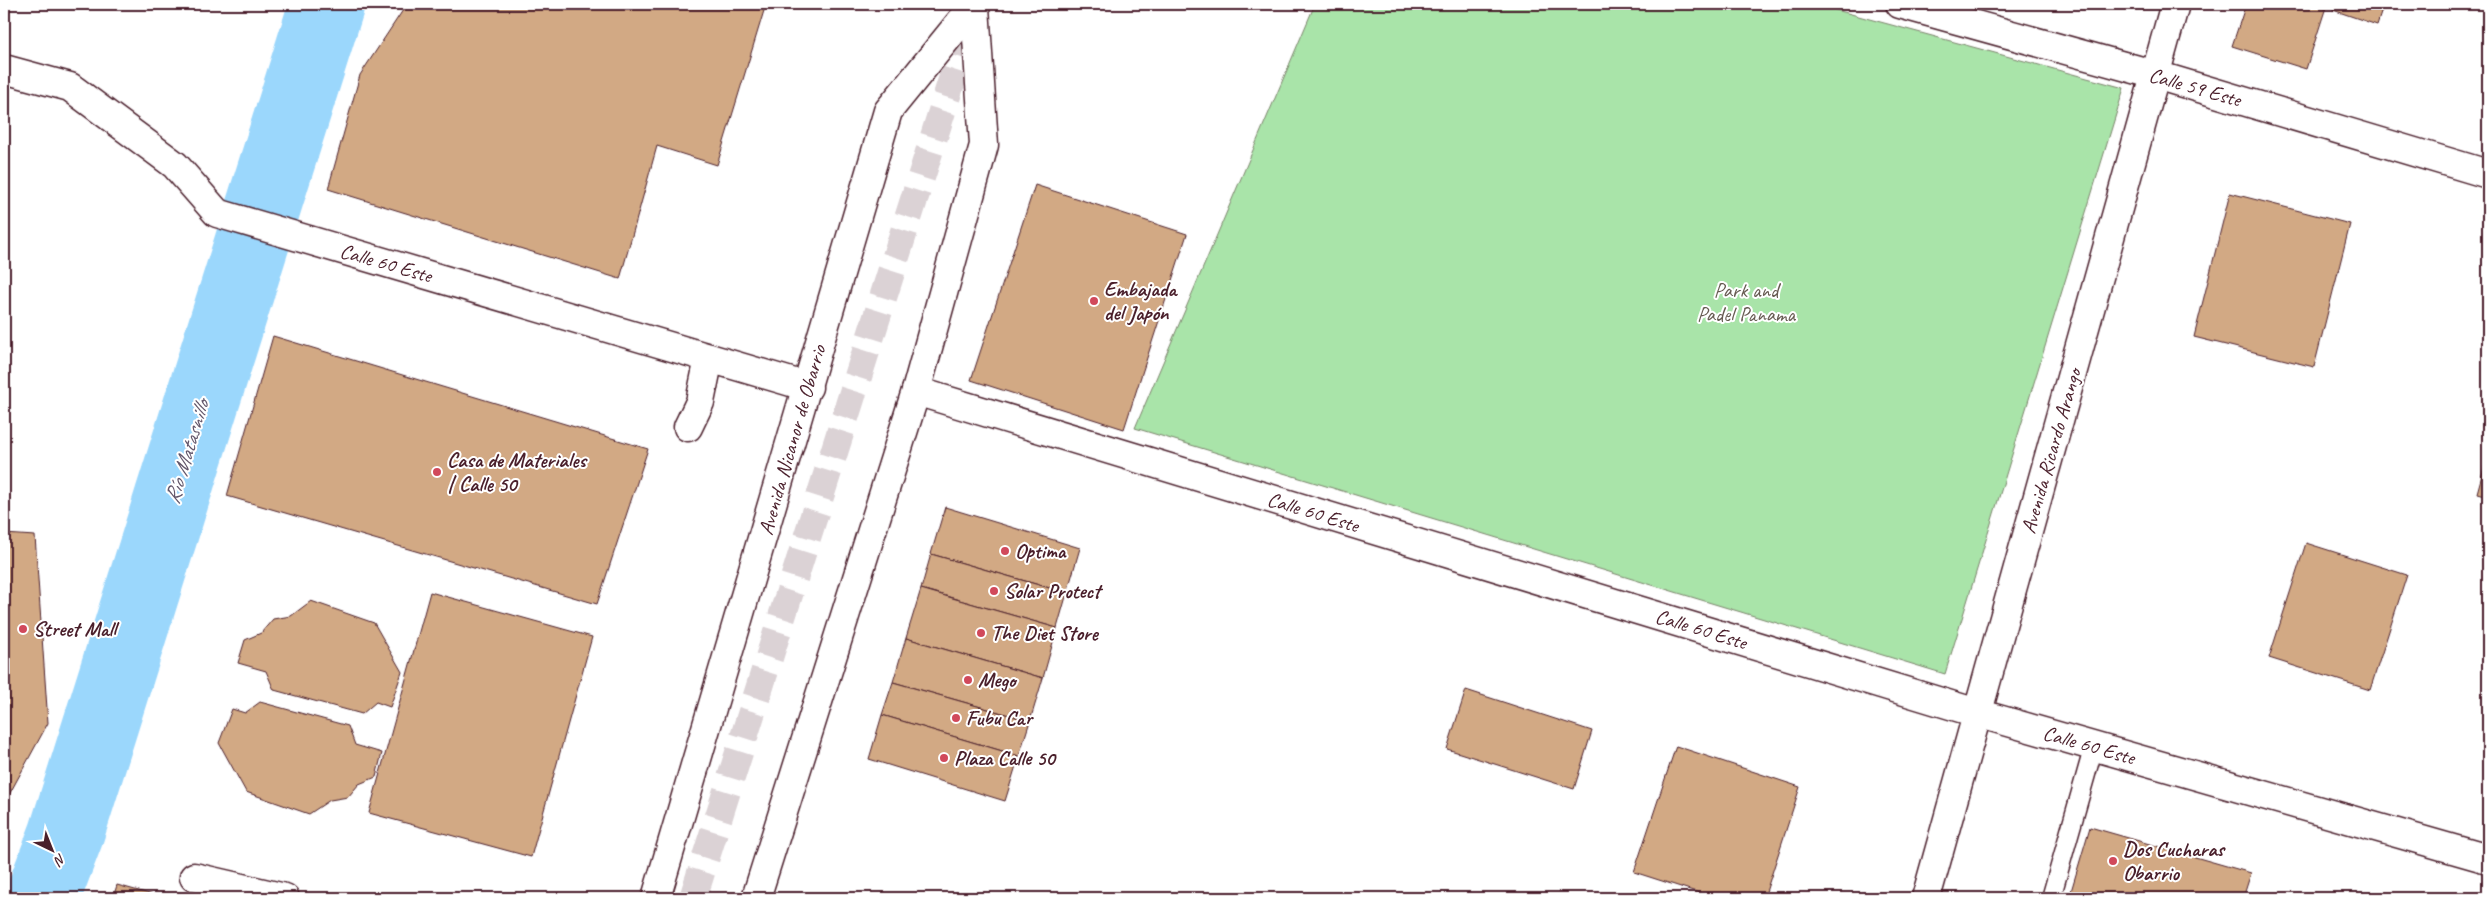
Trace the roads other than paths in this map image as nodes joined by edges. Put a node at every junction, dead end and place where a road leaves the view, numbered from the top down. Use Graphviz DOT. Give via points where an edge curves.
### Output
graph roads {
  1 [pos="1900,4"];
  2 [pos="2176,4"];
  3 [pos="975,5"];
  4 [pos="4,69"];
  5 [pos="2156,75"];
  6 [pos="2488,174"];
  7 [pos="709,358"];
  8 [pos="808,387"];
  9 [pos="916,391"];
  10 [pos="688,427"];
  11 [pos="1978,713"];
  12 [pos="2094,746"];
  13 [pos="2488,859"];
  14 [pos="194,876"];
  15 [pos="285,898"];
  16 [pos="656,898"];
  17 [pos="756,898"];
  18 [pos="1926,898"];
  19 [pos="2051,898"];
  1 -- 5 [label="street, Calle 59 Este"];
  2 -- 5 [label="street, Avenida Ricardo Arango"];
  3 -- 8 [label="street, Avenida Nicanor de Obarrio" via="888,111"];
  3 -- 9 [label="street, Avenida Nicanor de Obarrio" via="984,145"];
  4 -- 7 [label="street, Calle 60 Este" via="70,87 175,164 217,213"];
  5 -- 6 [label="street, Calle 59 Este"];
  5 -- 11 [label="street, Avenida Ricardo Arango"];
  7 -- 8 [label="street, Calle 60 Este"];
  7 -- 10 [label="street" via="700,402"];
  8 -- 16 [label="street, Avenida Nicanor de Obarrio"];
  9 -- 11 [label="street, Calle 60 Este"];
  9 -- 17 [label="street, Avenida Nicanor de Obarrio"];
  11 -- 12 [label="street, Calle 60 Este"];
  11 -- 18 [label="street, Avenida Ricardo Arango"];
  12 -- 13 [label="street, Calle 60 Este"];
  12 -- 19 [label="lane"];
  14 -- 15 [label="street"];
}
